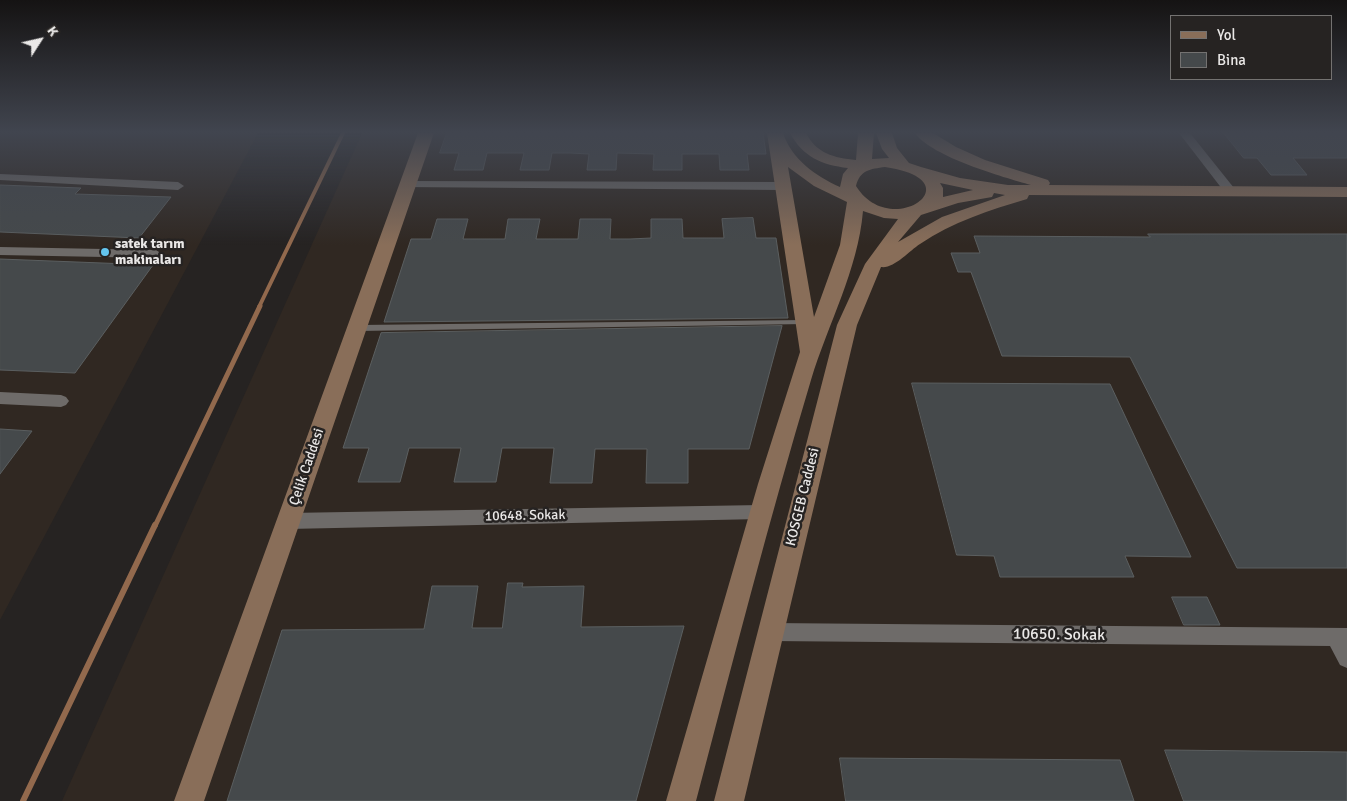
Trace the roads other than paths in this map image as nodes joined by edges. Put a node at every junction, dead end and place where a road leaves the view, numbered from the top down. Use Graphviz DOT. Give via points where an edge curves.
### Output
graph roads {
  1 [pos="412,170"];
  2 [pos="780,170"];
  3 [pos="802,170"];
  4 [pos="855,170"];
  5 [pos="916,170"];
  6 [pos="1002,170"];
  7 [pos="1213,170"];
  8 [pos="920,172"];
  9 [pos="0,177"];
  10 [pos="407,185"];
  11 [pos="178,186"];
  12 [pos="782,186"];
  13 [pos="1008,190"];
  14 [pos="1036,190"];
  15 [pos="1066,190"];
  16 [pos="1230,192"];
  17 [pos="1347,192"];
  18 [pos="856,199"];
  19 [pos="920,210"];
  20 [pos="0,251"];
  21 [pos="156,254"];
  22 [pos="863,281"];
  23 [pos="805,322"];
  24 [pos="357,328"];
  25 [pos="810,352"];
  26 [pos="0,398"];
  27 [pos="61,401"];
  28 [pos="761,512"];
  29 [pos="288,521"];
  30 [pos="770,632"];
  31 [pos="1341,637"];
  32 [pos="1347,658"];
  33 [pos="189,801"];
  34 [pos="681,801"];
  35 [pos="729,801"];
  1 -- 10 [label="main road, Çelik Caddesi"];
  2 -- 12 [label="main road"];
  3 -- 18 [label="main road" via="832,190"];
  4 -- 18 [label="main road" via="850,174 848,186"];
  5 -- 8 [label="main road"];
  6 -- 15 [label="main road"];
  7 -- 16 [label="street"];
  8 -- 13 [label="main road" via="964,184"];
  8 -- 19 [label="main road" via="930,181 934,191 932,200"];
  9 -- 11 [label="street"];
  10 -- 12 [label="street"];
  10 -- 24 [label="main road, Çelik Caddesi"];
  12 -- 23 [label="main road"];
  13 -- 14 [label="main road"];
  13 -- 19 [label="main road" via="956,198"];
  14 -- 15 [label="main road"];
  14 -- 22 [label="main road" via="970,210 934,226 896,251"];
  15 -- 16 [label="main road"];
  16 -- 17 [label="main road"];
  18 -- 19 [label="main road" via="884,212 901,214"];
  18 -- 25 [label="main road" via="849,247"];
  19 -- 22 [label="main road, KOSGEB Caddesi" via="883,247"];
  20 -- 21 [label="street"];
  22 -- 30 [label="main road, KOSGEB Caddesi" via="838,354"];
  23 -- 24 [label="lane"];
  23 -- 25 [label="main road"];
  24 -- 29 [label="main road, Çelik Caddesi"];
  25 -- 28 [label="main road"];
  26 -- 27 [label="street"];
  28 -- 29 [label="street, 10648. Sokak"];
  28 -- 34 [label="main road"];
  29 -- 33 [label="main road, Çelik Caddesi"];
  30 -- 31 [label="street, 10650. Sokak"];
  30 -- 35 [label="main road, KOSGEB Caddesi"];
  31 -- 32 [label="street"];
}
